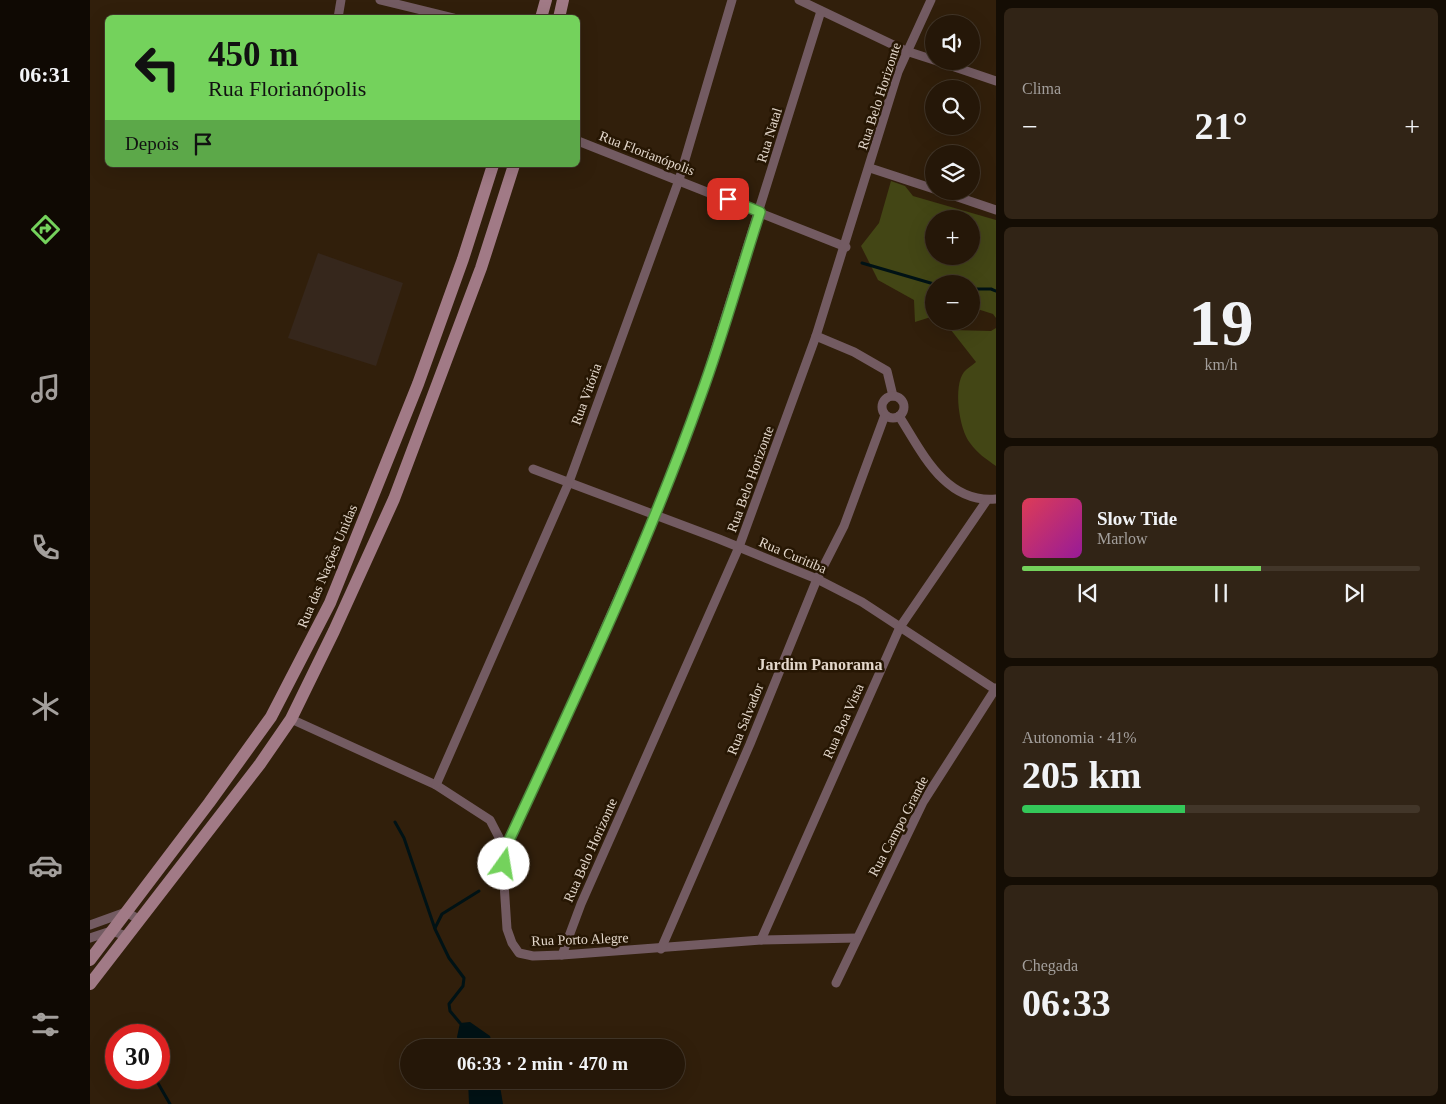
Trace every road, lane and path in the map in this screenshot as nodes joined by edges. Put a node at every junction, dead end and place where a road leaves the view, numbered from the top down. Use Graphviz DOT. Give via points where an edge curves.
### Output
graph roads {
  1 [pos="341,0"];
  2 [pos="380,0"];
  3 [pos="546,0"];
  4 [pos="563,0"];
  5 [pos="732,0"];
  6 [pos="799,0"];
  7 [pos="931,0"];
  8 [pos="821,11"];
  9 [pos="338,15"];
  10 [pos="442,15"];
  11 [pos="542,15"];
  12 [pos="560,15"];
  13 [pos="906,51"];
  14 [pos="925,58"];
  15 [pos="961,70"];
  16 [pos="996,82"];
  17 [pos="580,142"];
  18 [pos="492,167"];
  19 [pos="513,167"];
  20 [pos="870,168"];
  21 [pos="680,180"];
  22 [pos="925,186"];
  23 [pos="967,200"];
  24 [pos="996,210"];
  25 [pos="760,212"];
  26 [pos="846,247"];
  27 [pos="463,259"];
  28 [pos="481,268"];
  29 [pos="816,336"];
  30 [pos="893,396"];
  31 [pos="884,415"];
  32 [pos="899,416"];
  33 [pos="533,469"];
  34 [pos="568,482"];
  35 [pos="991,500"];
  36 [pos="655,514"];
  37 [pos="739,547"];
  38 [pos="817,579"];
  39 [pos="330,603"];
  40 [pos="900,627"];
  41 [pos="334,631"];
  42 [pos="996,689"];
  43 [pos="291,719"];
  44 [pos="436,785"];
  45 [pos="505,849"];
  46 [pos="126,912"];
  47 [pos="140,920"];
  48 [pos="90,925"];
  49 [pos="111,931"];
  50 [pos="127,936"];
  51 [pos="90,938"];
  52 [pos="857,938"];
  53 [pos="761,940"];
  54 [pos="661,949"];
  55 [pos="562,955"];
  56 [pos="90,960"];
  57 [pos="836,982"];
  58 [pos="90,984"];
  1 -- 9 [label="street"];
  2 -- 10 [label="street"];
  3 -- 11 [label="main road"];
  4 -- 12 [label="main road"];
  5 -- 21 [label="street, Rua Vitória"];
  6 -- 8 [label="street"];
  7 -- 13 [label="street, Rua Belo Horizonte"];
  8 -- 13 [label="street"];
  8 -- 25 [label="street, Rua Natal"];
  13 -- 14 [label="street"];
  13 -- 20 [label="street, Rua Belo Horizonte"];
  15 -- 16 [label="street"];
  17 -- 21 [label="street, Rua Florianópolis"];
  18 -- 27 [label="main road, Rua das Nações Unidas"];
  19 -- 28 [label="main road"];
  20 -- 22 [label="street"];
  20 -- 26 [label="street, Rua Belo Horizonte"];
  21 -- 25 [label="street, Rua Florianópolis"];
  21 -- 34 [label="street, Rua Vitória"];
  23 -- 24 [label="street"];
  25 -- 26 [label="street, Rua Florianópolis"];
  25 -- 36 [label="street, Rua Natal" via="701,395"];
  26 -- 29 [label="street, Rua Belo Horizonte"];
  27 -- 28 [label="main road" via="476,262"];
  27 -- 39 [label="main road, Rua das Nações Unidas" via="418,384"];
  28 -- 41 [label="main road" via="394,499"];
  29 -- 30 [label="street" via="887,371"];
  29 -- 37 [label="street, Rua Belo Horizonte"];
  30 -- 31 [label="street" via="882,404"];
  30 -- 32 [label="street" via="904,404"];
  31 -- 32 [label="street" via="890,418"];
  31 -- 38 [label="street, Rua Salvador" via="844,526"];
  32 -- 35 [label="street" via="942,480 966,496"];
  33 -- 34 [label="street, Rua Curitiba"];
  34 -- 36 [label="street, Rua Curitiba"];
  34 -- 44 [label="street, Rua Vitória"];
  35 -- 40 [label="street, Rua Boa Vista"];
  36 -- 37 [label="street, Rua Curitiba"];
  36 -- 45 [label="street, Rua Natal"];
  37 -- 38 [label="street, Rua Curitiba"];
  37 -- 55 [label="street, Rua Belo Horizonte" via="581,904"];
  38 -- 40 [label="street, Rua Curitiba" via="862,602"];
  38 -- 54 [label="street, Rua Salvador"];
  39 -- 41 [label="main road" via="320,637 326,638"];
  39 -- 46 [label="main road, Rua das Nações Unidas" via="271,717"];
  40 -- 42 [label="street, Rua Curitiba"];
  40 -- 53 [label="street, Rua Boa Vista"];
  41 -- 43 [label="main road"];
  42 -- 52 [label="street, Rua Campo Grande" via="923,802"];
  43 -- 44 [label="street, Rua Porto Alegre"];
  43 -- 47 [label="main road"];
  44 -- 45 [label="street, Rua Porto Alegre" via="490,820"];
  45 -- 55 [label="street, Rua Porto Alegre" via="505,903 512,944 526,956"];
  46 -- 47 [label="street"];
  46 -- 48 [label="street"];
  46 -- 49 [label="main road, Rua das Nações Unidas"];
  47 -- 50 [label="main road"];
  49 -- 50 [label="street"];
  49 -- 51 [label="street"];
  49 -- 56 [label="main road, Rua das Nações Unidas"];
  50 -- 58 [label="main road"];
  52 -- 53 [label="street, Rua Porto Alegre"];
  52 -- 57 [label="street, Rua Campo Grande"];
  53 -- 54 [label="street, Rua Porto Alegre"];
  54 -- 55 [label="street, Rua Porto Alegre"];
}
